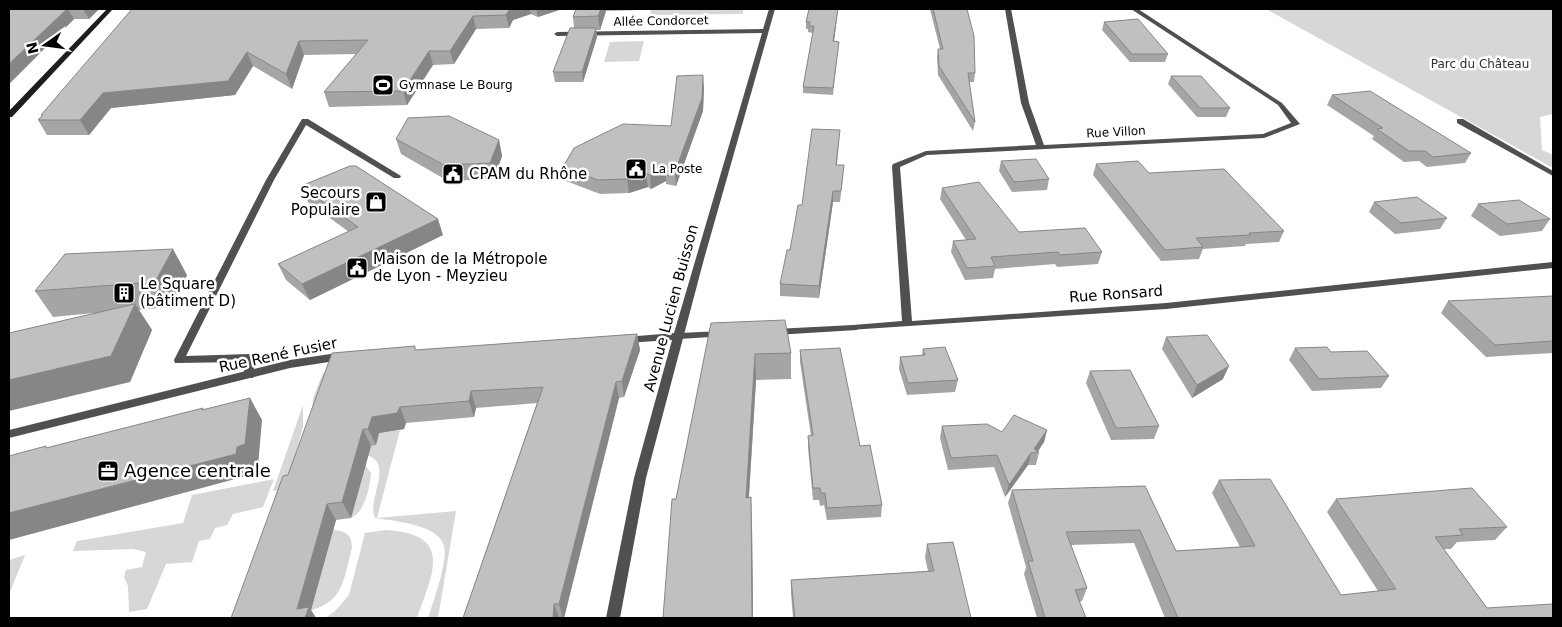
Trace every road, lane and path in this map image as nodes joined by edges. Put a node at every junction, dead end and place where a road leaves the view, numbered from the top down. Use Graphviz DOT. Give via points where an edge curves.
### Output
graph roads {
  1 [pos="110,9"];
  2 [pos="772,9"];
  3 [pos="1008,9"];
  4 [pos="1134,9"];
  5 [pos="766,31"];
  6 [pos="557,34"];
  7 [pos="11,111"];
  8 [pos="1460,121"];
  9 [pos="1041,148"];
  10 [pos="1553,174"];
  11 [pos="397,176"];
  12 [pos="1550,268"];
  13 [pos="907,324"];
  14 [pos="766,332"];
  15 [pos="737,334"];
  16 [pos="679,336"];
  17 [pos="613,340"];
  18 [pos="352,355"];
  19 [pos="249,375"];
  20 [pos="9,434"];
  21 [pos="613,618"];
  1 -- 7 [label="main road"];
  2 -- 5 [label="street, Avenue Lucien Buisson"];
  3 -- 9 [label="street" via="1025,103"];
  4 -- 9 [label="street, Rue Villon" via="1280,104 1296,124 1264,136"];
  5 -- 6 [label="street, Allée Condorcet"];
  5 -- 16 [label="street, Avenue Lucien Buisson"];
  8 -- 10 [label="street"];
  9 -- 13 [label="street, Rue Villon" via="926,153 896,166"];
  11 -- 19 [label="street" via="305,121 270,180 179,360 250,358"];
  12 -- 13 [label="street, Rue Ronsard" via="1166,306"];
  13 -- 14 [label="street, Rue Ronsard"];
  15 -- 16 [label="street"];
  16 -- 17 [label="street"];
  16 -- 21 [label="street, Avenue Lucien Buisson" via="640,478"];
  18 -- 19 [label="street, Rue René Fusier" via="319,358"];
  19 -- 20 [label="street, Rue René Fusier"];
}
